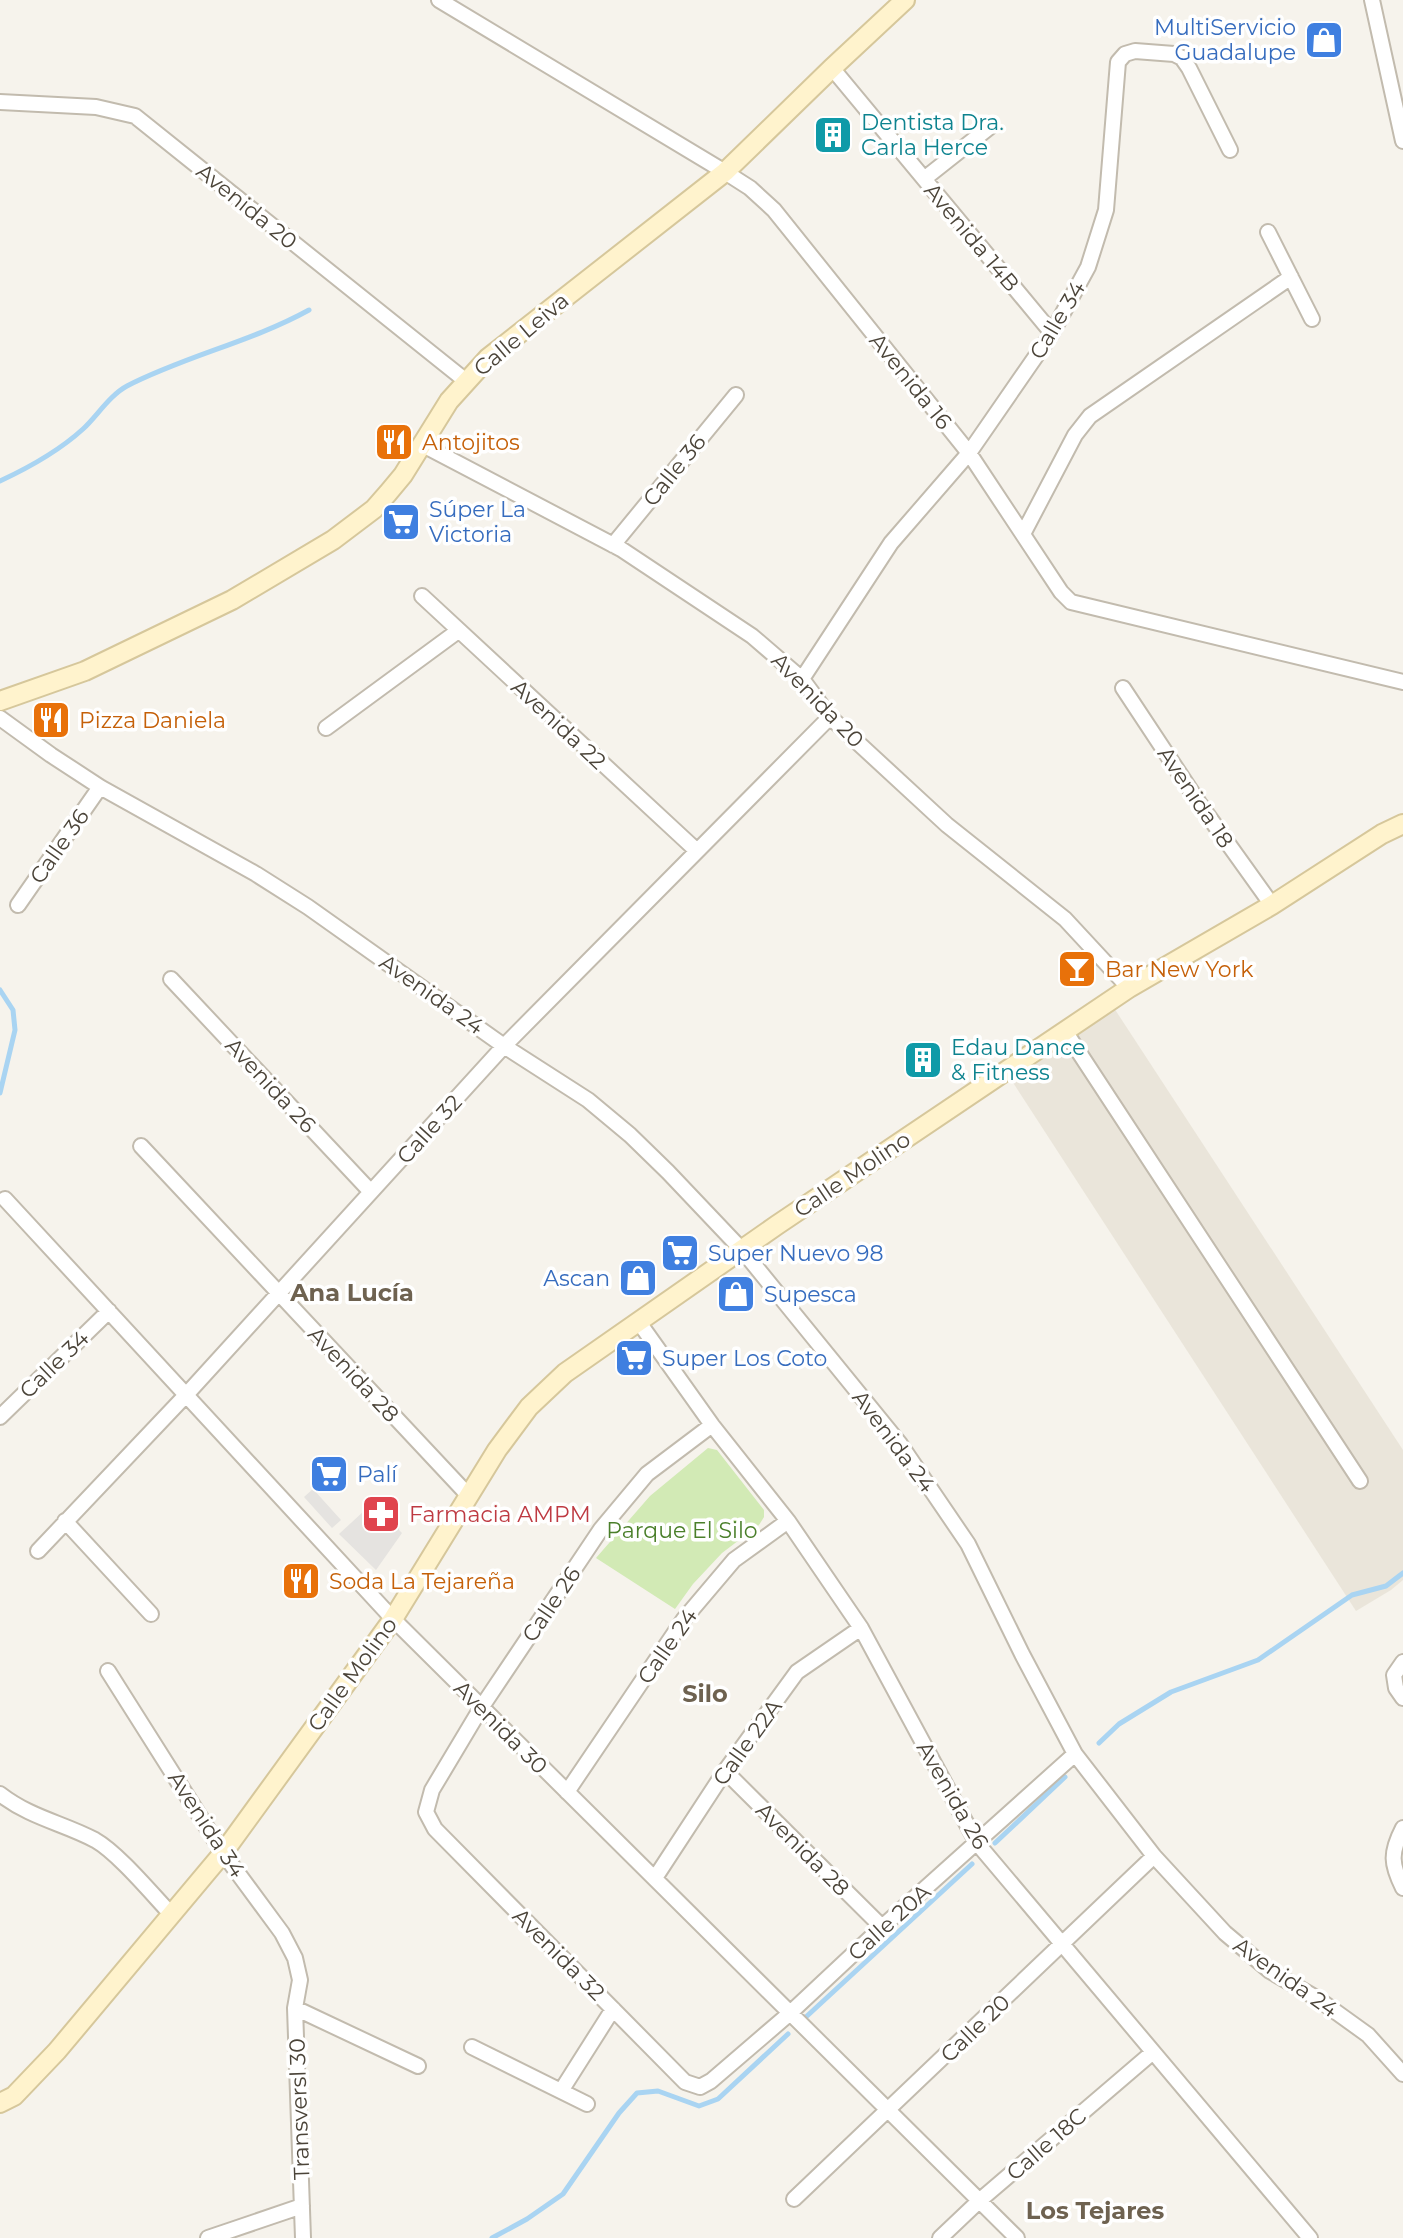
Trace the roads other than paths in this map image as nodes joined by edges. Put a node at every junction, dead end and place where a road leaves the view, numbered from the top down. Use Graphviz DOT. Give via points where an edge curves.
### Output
graph roads {
  1 [pos="439,0"];
  2 [pos="905,0"];
  3 [pos="1372,0"];
  4 [pos="832,68"];
  5 [pos="0,102"];
  6 [pos="991,126"];
  7 [pos="1403,141"];
  8 [pos="1230,150"];
  9 [pos="725,172"];
  10 [pos="924,179"];
  11 [pos="1268,232"];
  12 [pos="1291,277"];
  13 [pos="1312,319"];
  14 [pos="1052,333"];
  15 [pos="466,381"];
  16 [pos="736,395"];
  17 [pos="423,445"];
  18 [pos="969,453"];
  19 [pos="1023,534"];
  20 [pos="613,545"];
  21 [pos="422,596"];
  22 [pos="458,631"];
  23 [pos="802,679"];
  24 [pos="1403,682"];
  25 [pos="1123,688"];
  26 [pos="0,701"];
  27 [pos="830,717"];
  28 [pos="0,718"];
  29 [pos="326,728"];
  30 [pos="100,787"];
  31 [pos="1403,824"];
  32 [pos="697,851"];
  33 [pos="18,905"];
  34 [pos="1272,905"];
  35 [pos="171,979"];
  36 [pos="1129,988"];
  37 [pos="1065,1031"];
  38 [pos="504,1046"];
  39 [pos="141,1146"];
  40 [pos="371,1192"];
  41 [pos="5,1199"];
  42 [pos="743,1251"];
  43 [pos="279,1293"];
  44 [pos="109,1311"];
  45 [pos="638,1321"];
  46 [pos="186,1395"];
  47 [pos="0,1417"];
  48 [pos="712,1425"];
  49 [pos="1360,1481"];
  50 [pos="469,1496"];
  51 [pos="65,1521"];
  52 [pos="788,1521"];
  53 [pos="38,1551"];
  54 [pos="151,1614"];
  55 [pos="393,1619"];
  56 [pos="861,1628"];
  57 [pos="1399,1669"];
  58 [pos="108,1671"];
  59 [pos="1403,1698"];
  60 [pos="481,1708"];
  61 [pos="1075,1754"];
  62 [pos="725,1771"];
  63 [pos="567,1792"];
  64 [pos="0,1794"];
  65 [pos="426,1812"];
  66 [pos="1400,1835"];
  67 [pos="977,1843"];
  68 [pos="223,1853"];
  69 [pos="1154,1856"];
  70 [pos="655,1878"];
  71 [pos="1403,1888"];
  72 [pos="171,1914"];
  73 [pos="882,1927"];
  74 [pos="1062,1944"];
  75 [pos="300,1980"];
  76 [pos="295,2008"];
  77 [pos="613,2009"];
  78 [pos="789,2014"];
  79 [pos="472,2047"];
  80 [pos="1153,2052"];
  81 [pos="418,2066"];
  82 [pos="1403,2074"];
  83 [pos="700,2087"];
  84 [pos="561,2091"];
  85 [pos="0,2103"];
  86 [pos="587,2104"];
  87 [pos="888,2111"];
  88 [pos="794,2199"];
  89 [pos="979,2201"];
  90 [pos="302,2206"];
  91 [pos="208,2238"];
  92 [pos="303,2238"];
  93 [pos="940,2238"];
  94 [pos="1017,2238"];
  95 [pos="1310,2238"];
  1 -- 9 [label="street, Avenida 16"];
  2 -- 4 [label="main road, Calle Leiva"];
  3 -- 7 [label="street"];
  4 -- 9 [label="main road, Calle Leiva"];
  4 -- 10 [label="street, Avenida 14B"];
  5 -- 15 [label="street, Avenida 20" via="96,107 135,116"];
  6 -- 10 [label="street"];
  8 -- 14 [label="street, Calle 34" via="1182,58 1125,54 1118,62 1106,210 1088,267"];
  9 -- 15 [label="main road, Calle Leiva" via="488,358"];
  9 -- 18 [label="street, Avenida 16" via="774,210"];
  10 -- 14 [label="street, Avenida 14B"];
  11 -- 12 [label="street"];
  12 -- 13 [label="street"];
  12 -- 19 [label="street" via="1090,416"];
  14 -- 18 [label="street, Calle 34"];
  15 -- 17 [label="main road, Calle Leiva"];
  16 -- 20 [label="street, Calle 36"];
  17 -- 20 [label="street, Avenida 20"];
  17 -- 26 [label="main road, Calle Leiva" via="374,509 333,540 232,600 139,645"];
  18 -- 19 [label="street, Avenida 16"];
  18 -- 23 [label="street, Calle 34" via="891,543"];
  19 -- 24 [label="street, Avenida 16" via="1071,602"];
  20 -- 23 [label="street, Avenida 20" via="752,636"];
  21 -- 22 [label="street, Avenida 22"];
  22 -- 29 [label="street"];
  22 -- 32 [label="street, Avenida 22"];
  23 -- 27 [label="street, Avenida 20"];
  25 -- 34 [label="street, Avenida 18"];
  27 -- 32 [label="street, Calle 32"];
  27 -- 36 [label="street, Avenida 20" via="947,825 1065,919"];
  28 -- 30 [label="street, Avenida 24"];
  30 -- 33 [label="street, Calle 36"];
  30 -- 38 [label="street, Avenida 24" via="308,907"];
  31 -- 34 [label="main road, Calle Molino"];
  32 -- 38 [label="street, Calle 32"];
  34 -- 36 [label="main road, Calle Molino"];
  35 -- 40 [label="street, Avenida 26"];
  36 -- 37 [label="main road, Calle Molino"];
  37 -- 42 [label="main road, Calle Molino"];
  37 -- 49 [label="street"];
  38 -- 40 [label="street, Calle 32"];
  38 -- 42 [label="street, Avenida 24" via="588,1100 630,1135"];
  39 -- 43 [label="street, Avenida 28"];
  40 -- 43 [label="street, Calle 32"];
  41 -- 44 [label="street, Avenida 30"];
  42 -- 45 [label="main road, Calle Molino"];
  42 -- 61 [label="street, Avenida 24" via="900,1444 968,1544"];
  43 -- 46 [label="street, Calle 32"];
  43 -- 50 [label="street, Avenida 28"];
  44 -- 46 [label="street, Avenida 30"];
  44 -- 47 [label="street, Calle 34"];
  45 -- 48 [label="street, Avenida 26"];
  45 -- 50 [label="main road, Calle Molino" via="565,1373 529,1407"];
  46 -- 51 [label="street, Calle 32"];
  46 -- 55 [label="street, Avenida 30"];
  48 -- 52 [label="street, Avenida 26"];
  48 -- 60 [label="street, Calle 26" via="647,1474 601,1529"];
  50 -- 55 [label="main road, Calle Molino"];
  51 -- 53 [label="street, Calle 32"];
  51 -- 54 [label="street"];
  52 -- 56 [label="street, Avenida 26"];
  52 -- 63 [label="street, Calle 24" via="734,1560 684,1619"];
  55 -- 60 [label="street, Avenida 30"];
  55 -- 68 [label="main road, Calle Molino"];
  56 -- 62 [label="street, Calle 22A" via="797,1672"];
  56 -- 67 [label="street, Avenida 26"];
  57 -- 59 [label="street" via="1396,1688"];
  58 -- 68 [label="street, Avenida 34"];
  60 -- 63 [label="street, Avenida 30"];
  60 -- 65 [label="street, Calle 26" via="432,1790"];
  61 -- 67 [label="street, Calle 20A"];
  61 -- 69 [label="street, Avenida 24"];
  62 -- 70 [label="street, Calle 22A"];
  62 -- 73 [label="street, Avenida 28"];
  63 -- 70 [label="street, Avenida 30"];
  64 -- 72 [label="street" via="25,1812 108,1849"];
  65 -- 77 [label="street, Avenida 32" via="435,1829"];
  66 -- 71 [label="street" via="1393,1867"];
  67 -- 73 [label="street, Calle 20A"];
  67 -- 74 [label="street, Avenida 26"];
  68 -- 72 [label="main road, Calle Molino"];
  68 -- 75 [label="street, Avenida 34" via="282,1933"];
  69 -- 74 [label="street, Calle 20"];
  69 -- 82 [label="street, Avenida 24" via="1225,1933 1270,1971 1368,2035"];
  70 -- 78 [label="street, Avenida 30"];
  72 -- 85 [label="main road, Calle Molino" via="57,2051 14,2096"];
  73 -- 78 [label="street, Calle 20A"];
  74 -- 80 [label="street, Avenida 26"];
  74 -- 87 [label="street, Calle 20"];
  75 -- 76 [label="street, Transversl 30"];
  76 -- 81 [label="street"];
  76 -- 90 [label="street, Transversl 30"];
  77 -- 83 [label="street, Avenida 32" via="685,2082"];
  77 -- 84 [label="street"];
  78 -- 83 [label="street, Calle 20A"];
  78 -- 87 [label="street, Avenida 30"];
  79 -- 84 [label="street"];
  80 -- 89 [label="street, Calle 18C"];
  80 -- 95 [label="street, Avenida 26"];
  84 -- 86 [label="street"];
  87 -- 88 [label="street, Calle 20"];
  87 -- 89 [label="street, Avenida 30"];
  89 -- 93 [label="street, Calle 18C"];
  89 -- 94 [label="street, Avenida 30"];
  90 -- 91 [label="street"];
  90 -- 92 [label="street, Transversl 30"];
}
